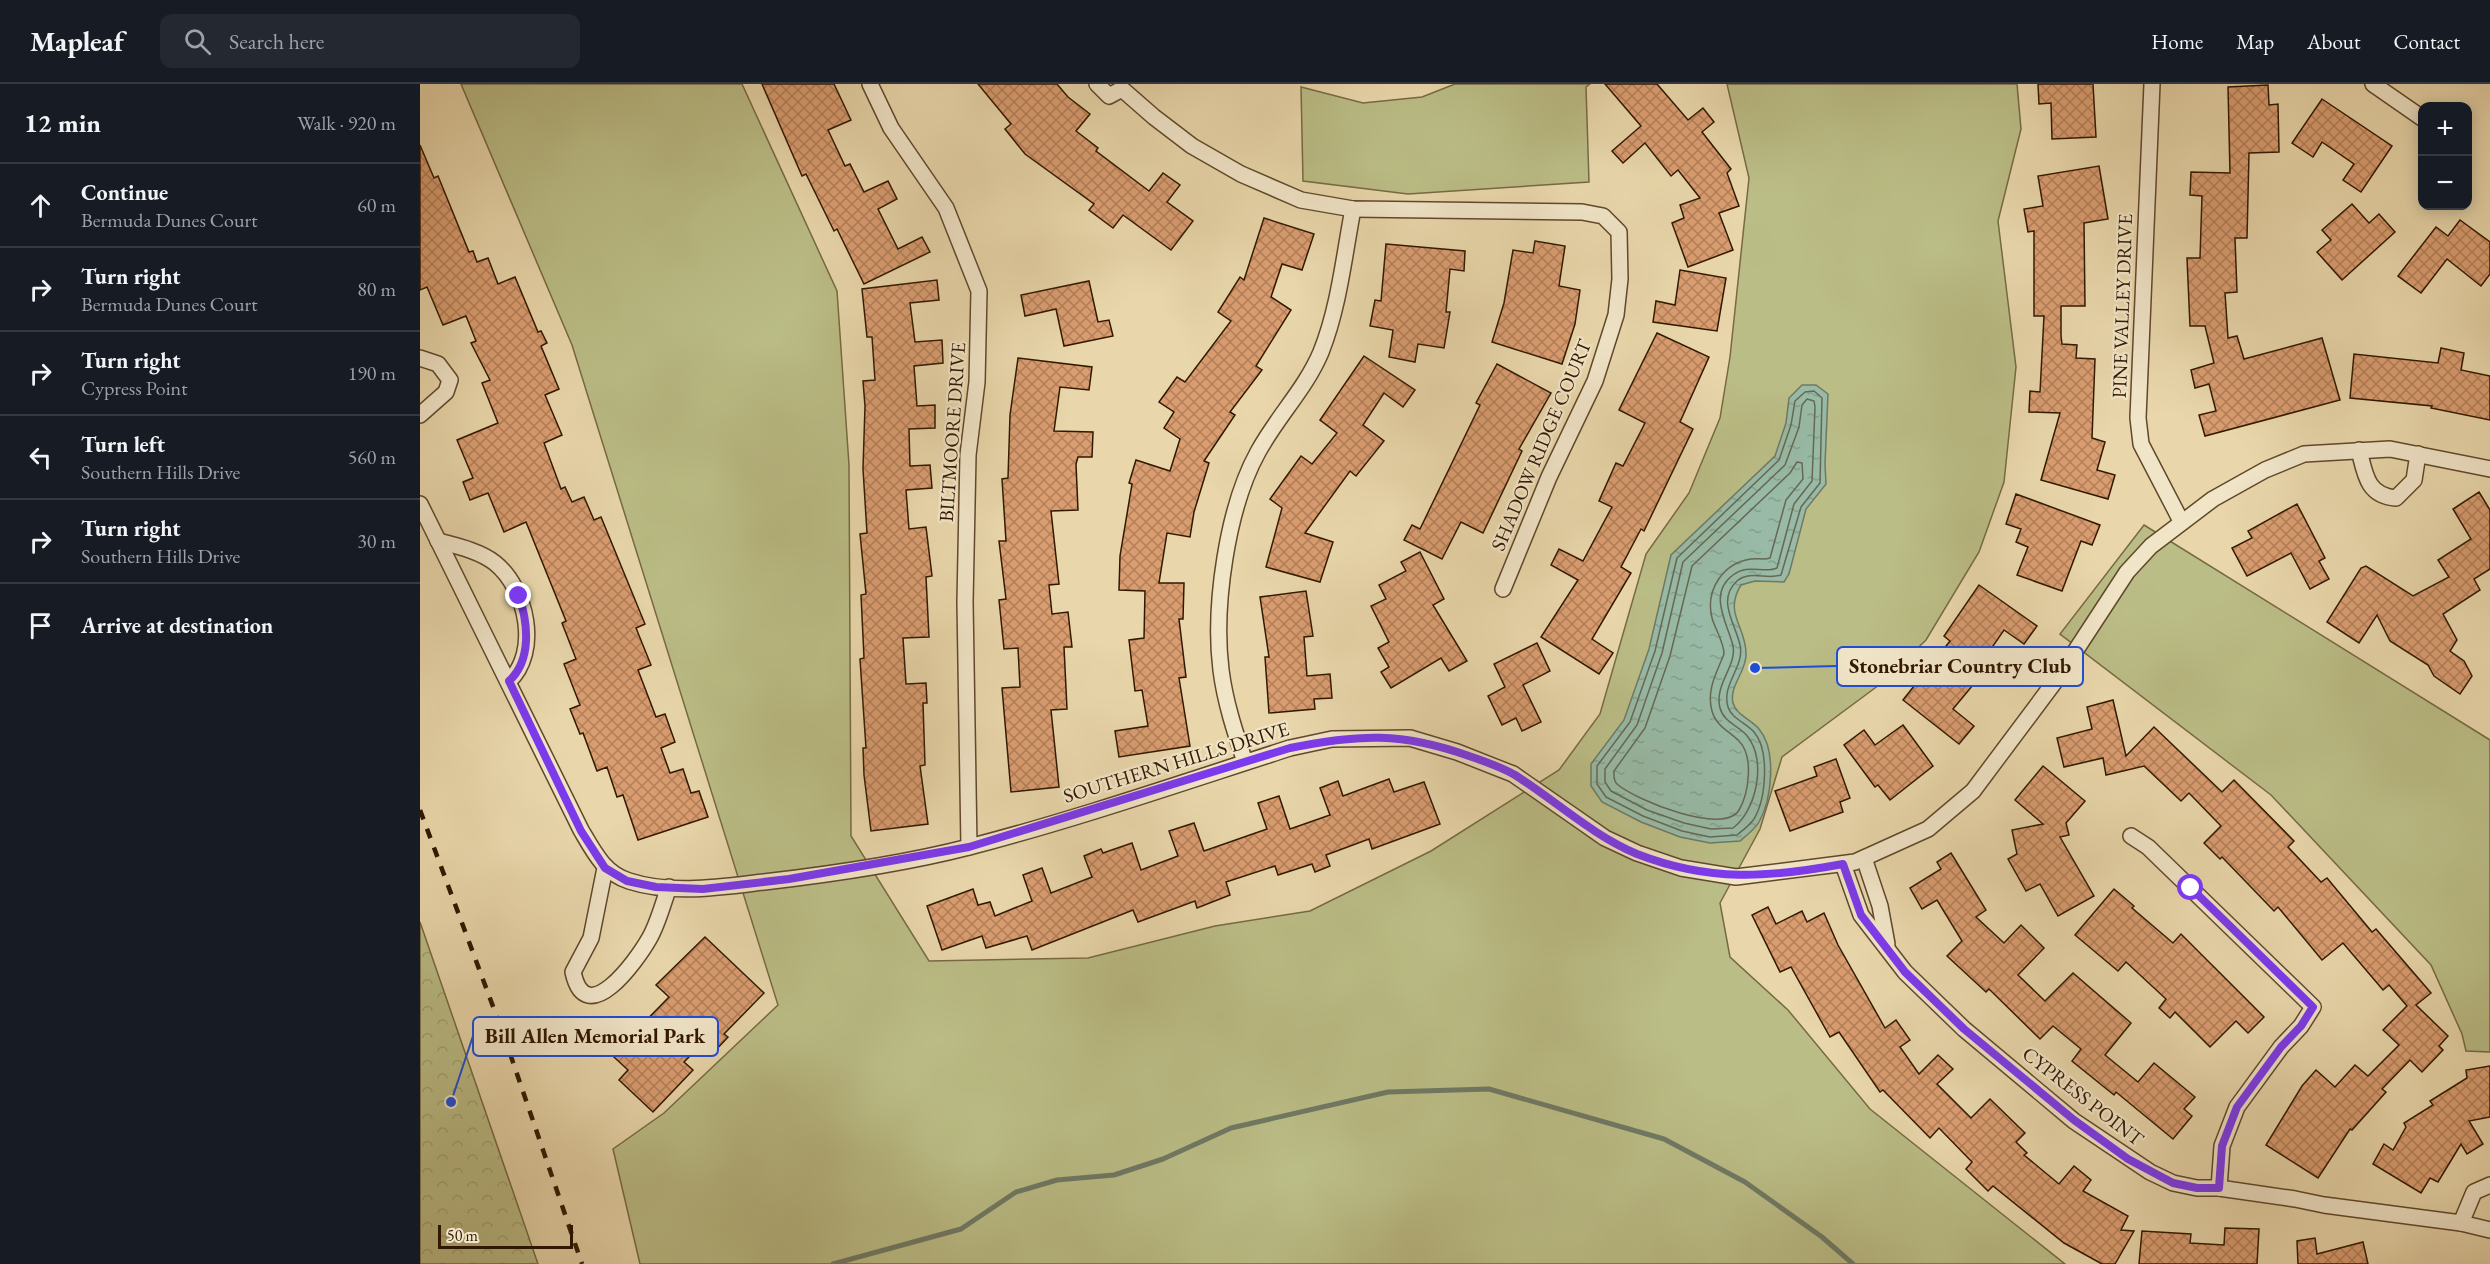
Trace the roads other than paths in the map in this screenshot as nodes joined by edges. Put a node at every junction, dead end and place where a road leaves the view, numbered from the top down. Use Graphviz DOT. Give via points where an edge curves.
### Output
graph roads {
  1 [pos="870,84"];
  2 [pos="1097,84"];
  3 [pos="2152,84"];
  4 [pos="2373,84"];
  5 [pos="2418,115"];
  6 [pos="1353,209"];
  7 [pos="420,358"];
  8 [pos="420,415"];
  9 [pos="2359,450"];
  10 [pos="2418,454"];
  11 [pos="2490,469"];
  12 [pos="420,504"];
  13 [pos="2181,520"];
  14 [pos="438,541"];
  15 [pos="1503,588"];
  16 [pos="509,681"];
  17 [pos="1245,762"];
  18 [pos="2131,836"];
  19 [pos="969,847"];
  20 [pos="1864,858"];
  21 [pos="1843,864"];
  22 [pos="605,868"];
  23 [pos="669,887"];
  24 [pos="1888,946"];
  25 [pos="2490,1185"];
  26 [pos="2219,1188"];
  27 [pos="2461,1223"];
  28 [pos="2490,1230"];
  1 -- 19 [label="street, BILTMOORE DRIVE" via="891,128 946,208 979,291 977,382 968,454 965,602"];
  2 -- 6 [label="street, SHADOW RIDGE COURT" via="1108,96 1122,89 1192,146 1241,174 1302,200"];
  3 -- 13 [label="street, PINE VALLEY DRIVE" via="2138,418 2141,444"];
  4 -- 5 [label="street"];
  6 -- 15 [label="street, SHADOW RIDGE COURT" via="1582,212 1603,216 1619,232 1620,279 1614,324 1595,381 1549,477"];
  6 -- 17 [label="street" via="1333,316 1321,352 1256,454 1232,519 1224,560 1221,668 1228,708"];
  7 -- 8 [label="street" via="438,364 450,380 446,392"];
  9 -- 10 [label="street, SOUTHERN HILLS DRIVE" via="2390,449"];
  9 -- 10 [label="street" via="2366,480 2373,490 2396,498 2414,480"];
  9 -- 13 [label="street, SOUTHERN HILLS DRIVE" via="2304,454 2265,470"];
  10 -- 11 [label="street, SOUTHERN HILLS DRIVE"];
  12 -- 14 [label="street, SOUTHERN HILLS DRIVE"];
  13 -- 20 [label="street, SOUTHERN HILLS DRIVE" via="2127,572 2059,676 1973,791 1928,829"];
  14 -- 16 [label="street, SOUTHERN HILLS DRIVE"];
  14 -- 16 [label="street" via="496,564 519,596 525,621 525,648 518,673"];
  16 -- 22 [label="street, SOUTHERN HILLS DRIVE" via="581,831"];
  17 -- 19 [label="street, SOUTHERN HILLS DRIVE"];
  17 -- 21 [label="street, SOUTHERN HILLS DRIVE" via="1332,739 1410,738 1513,774 1605,838 1637,854 1681,868 1736,877"];
  18 -- 26 [label="street" via="2148,847 2313,1007 2237,1107 2222,1146"];
  19 -- 23 [label="street, SOUTHERN HILLS DRIVE" via="789,879 703,889"];
  20 -- 21 [label="street, SOUTHERN HILLS DRIVE"];
  20 -- 24 [label="street, CYPRESS POINT"];
  21 -- 24 [label="street, CYPRESS POINT" via="1861,915"];
  22 -- 23 [label="street, SOUTHERN HILLS DRIVE" via="627,881"];
  22 -- 23 [label="street" via="591,938 573,972 577,985 587,994 610,989 650,938"];
  24 -- 26 [label="street, CYPRESS POINT" via="1905,972 1964,1029 2074,1120 2128,1159 2173,1183"];
  25 -- 27 [label="street" via="2474,1192"];
  26 -- 27 [label="street, CYPRESS POINT"];
  27 -- 28 [label="street, CYPRESS POINT"];
}
